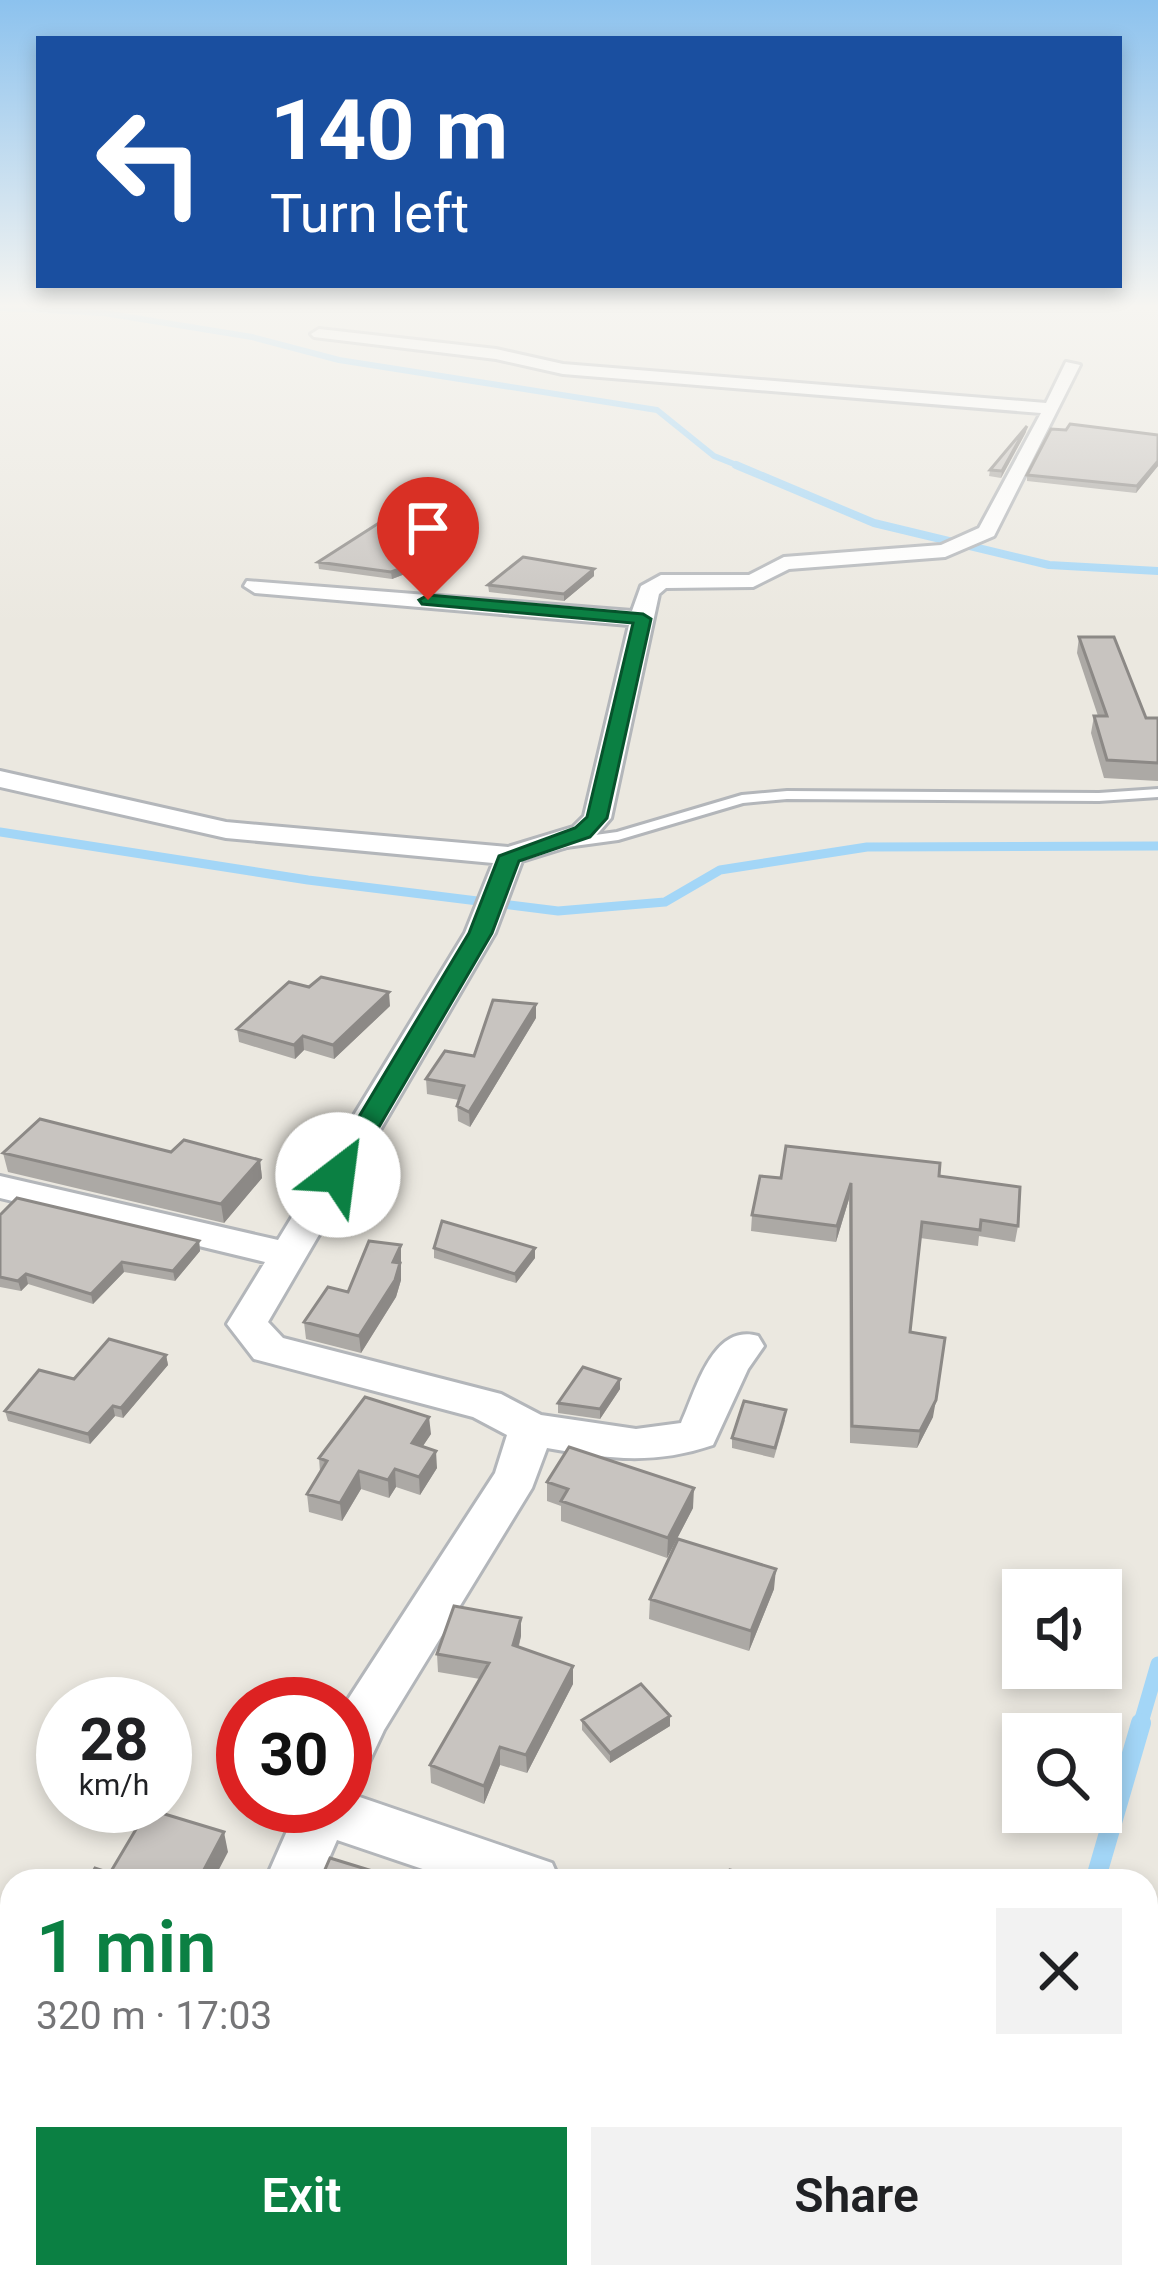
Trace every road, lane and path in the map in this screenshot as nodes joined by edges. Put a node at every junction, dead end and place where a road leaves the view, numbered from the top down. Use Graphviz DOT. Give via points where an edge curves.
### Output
graph roads {
  1 [pos="1051,411"];
  2 [pos="256,586"];
  3 [pos="643,619"];
  4 [pos="0,779"];
  5 [pos="1158,793"];
  6 [pos="554,844"];
  7 [pos="507,866"];
  8 [pos="0,1187"];
  9 [pos="290,1255"];
  10 [pos="743,1346"];
  11 [pos="531,1429"];
  12 [pos="372,1705"];
  13 [pos="372,1826"];
  14 [pos="313,1833"];
  15 [pos="297,1869"];
  16 [pos="497,1869"];
  1 -- 3 [label="street" via="987,532 945,550 784,563 753,581 661,582"];
  2 -- 3 [label="street"];
  3 -- 6 [label="street" via="597,818"];
  4 -- 7 [label="street" via="226,830"];
  5 -- 6 [label="lane" via="787,795"];
  6 -- 7 [label="street"];
  7 -- 9 [label="street" via="480,933"];
  8 -- 9 [label="street"];
  9 -- 11 [label="street" via="247,1324 269,1349 486,1406"];
  10 -- 11 [label="street" via="698,1434 667,1447"];
  11 -- 12 [label="street" via="516,1476"];
  13 -- 16 [label="street"];
  14 -- 15 [label="street"];
}
